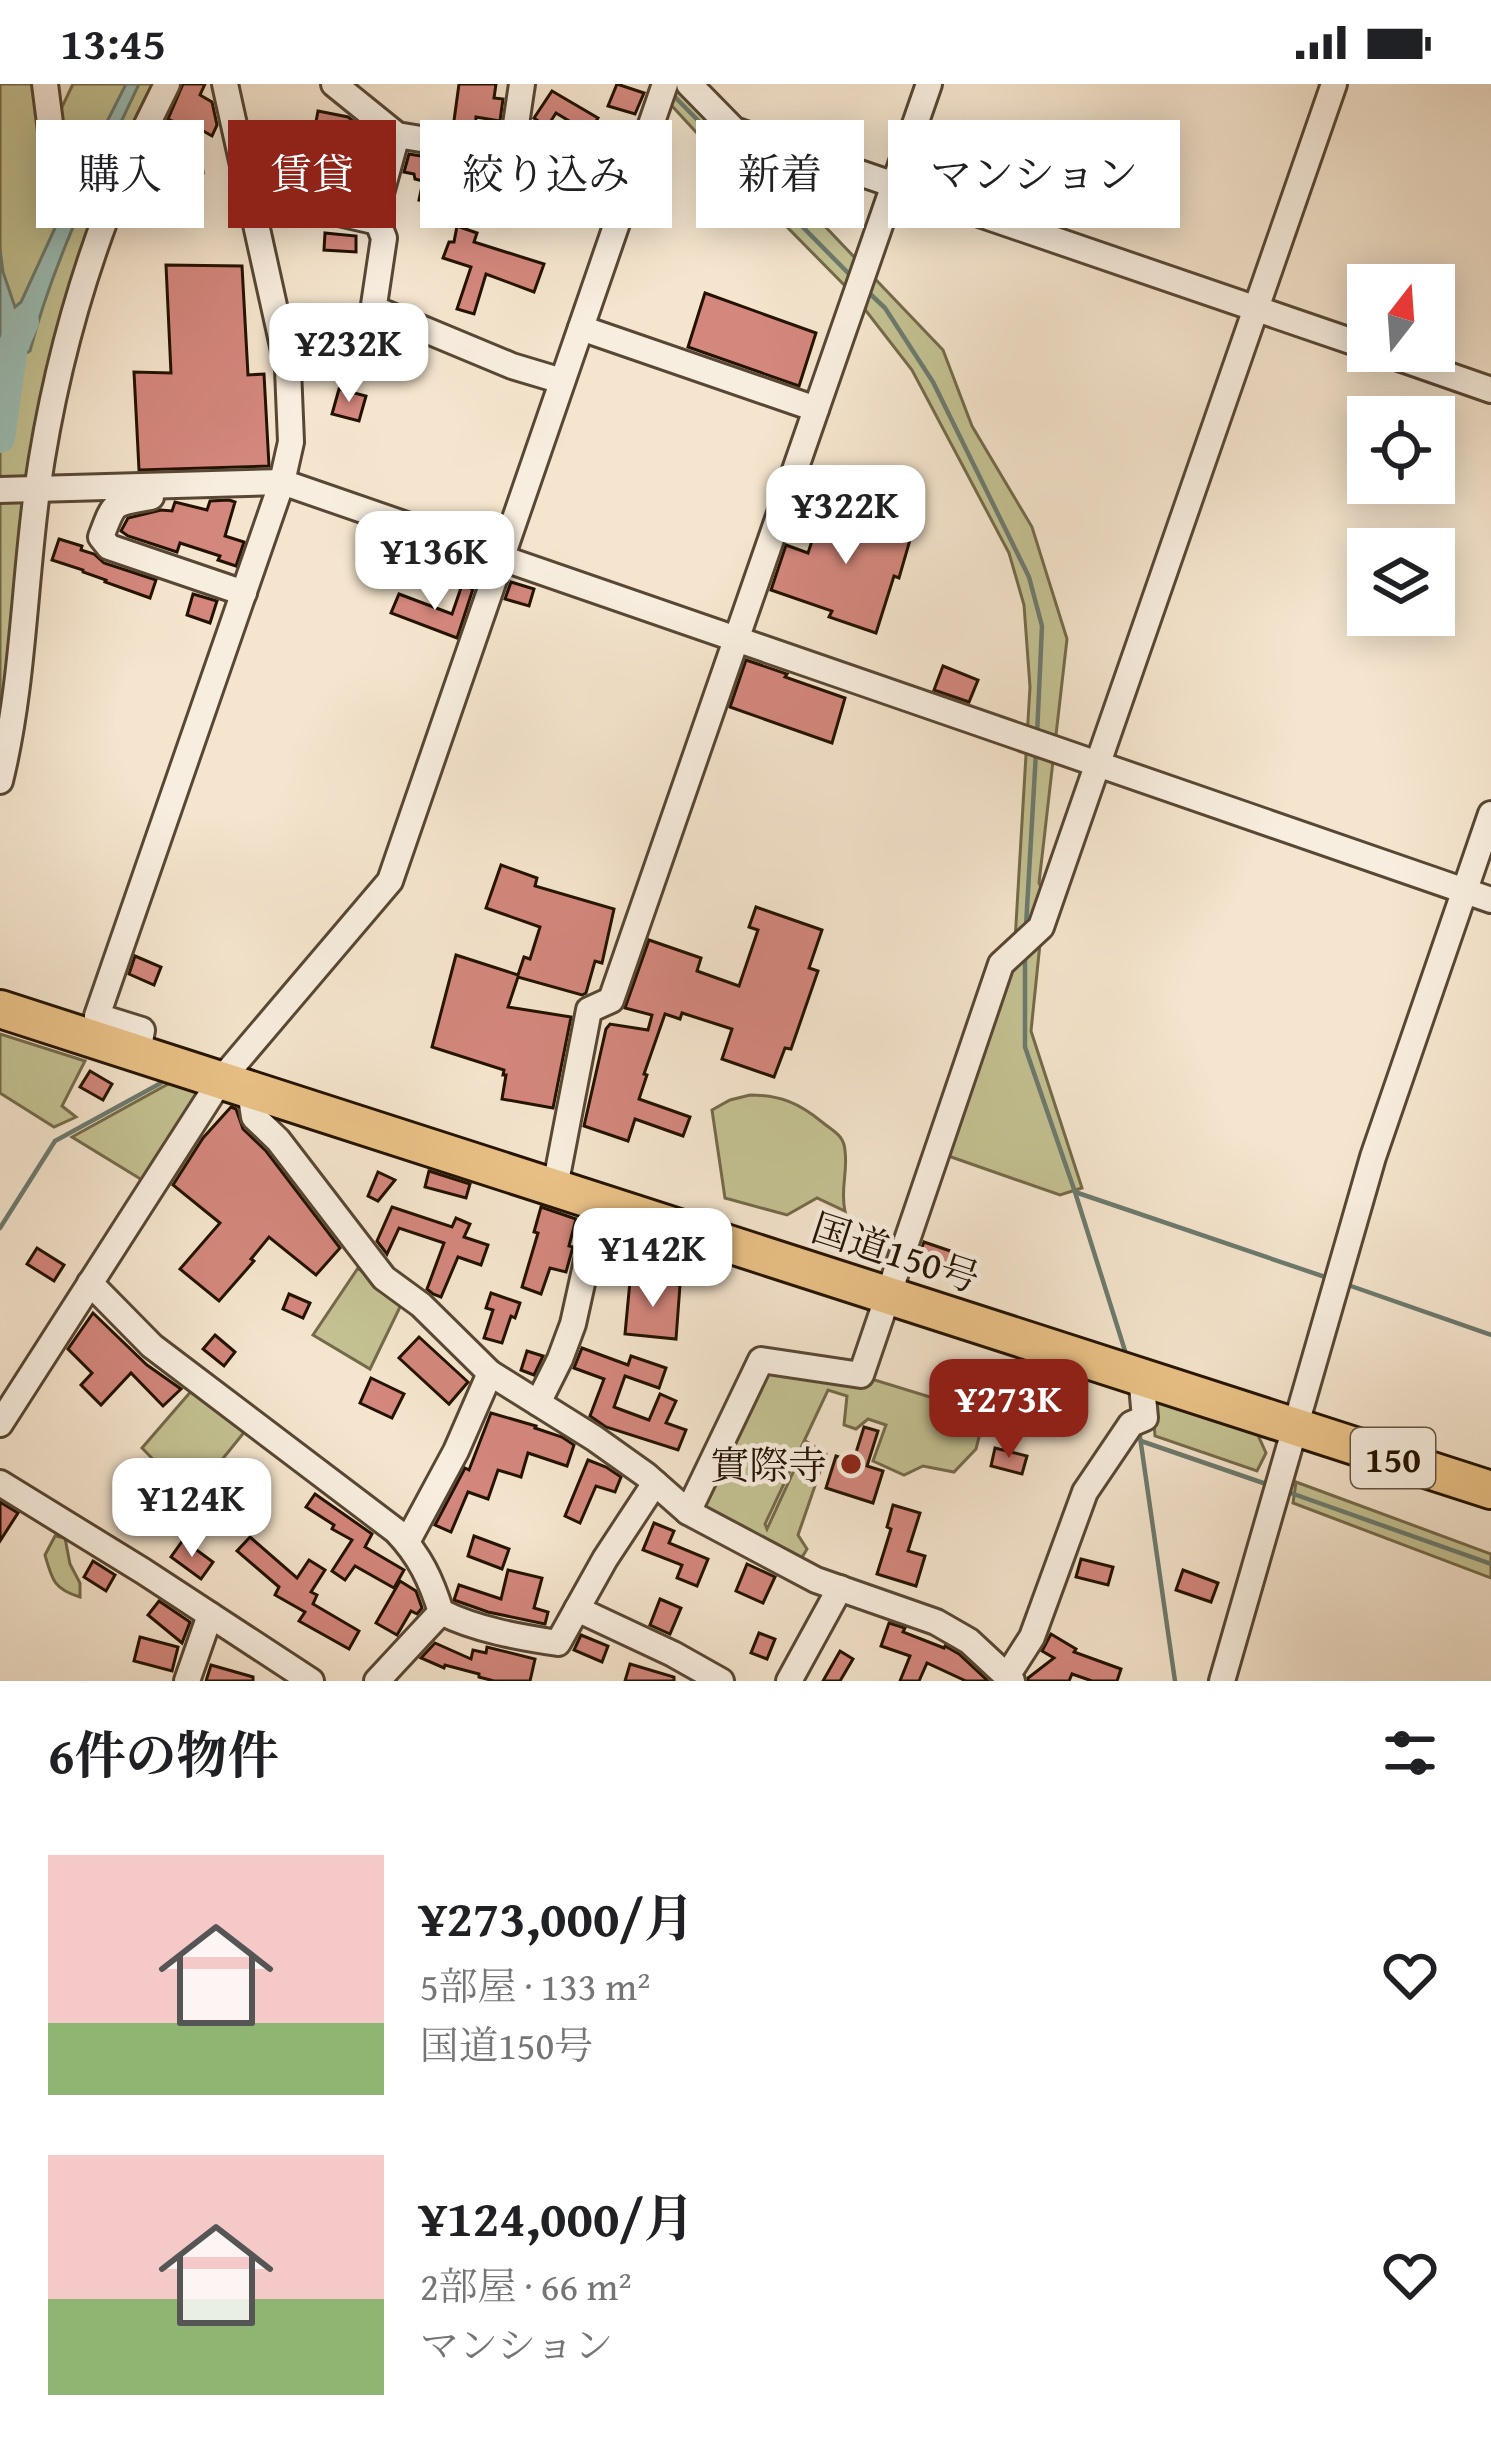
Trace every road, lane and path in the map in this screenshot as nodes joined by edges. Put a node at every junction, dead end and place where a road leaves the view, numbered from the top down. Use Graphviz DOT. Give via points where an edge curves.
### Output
graph roads {
  1 [pos="45,84"];
  2 [pos="167,84"];
  3 [pos="225,84"];
  4 [pos="334,84"];
  5 [pos="522,84"];
  6 [pos="689,84"];
  7 [pos="929,84"];
  8 [pos="1334,84"];
  9 [pos="662,86"];
  10 [pos="50,120"];
  11 [pos="232,120"];
  12 [pos="517,120"];
  13 [pos="651,120"];
  14 [pos="916,120"];
  15 [pos="397,135"];
  16 [pos="396,139"];
  17 [pos="420,139"];
  18 [pos="888,181"];
  19 [pos="888,200"];
  20 [pos="255,228"];
  21 [pos="380,228"];
  22 [pos="616,228"];
  23 [pos="1024,228"];
  24 [pos="1256,308"];
  25 [pos="580,328"];
  26 [pos="1347,340"];
  27 [pos="1439,372"];
  28 [pos="562,381"];
  29 [pos="1491,390"];
  30 [pos="816,409"];
  31 [pos="277,482"];
  32 [pos="199,483"];
  33 [pos="0,490"];
  34 [pos="38,490"];
  35 [pos="502,557"];
  36 [pos="240,591"];
  37 [pos="736,640"];
  38 [pos="1097,764"];
  39 [pos="0,782"];
  40 [pos="1491,814"];
  41 [pos="1465,891"];
  42 [pos="1491,901"];
  43 [pos="0,1009"];
  44 [pos="138,1054"];
  45 [pos="235,1086"];
  46 [pos="555,1187"];
  47 [pos="600,1202"];
  48 [pos="90,1283"];
  49 [pos="889,1294"];
  50 [pos="490,1373"];
  51 [pos="1141,1375"];
  52 [pos="538,1403"];
  53 [pos="0,1424"];
  54 [pos="1294,1426"];
  55 [pos="0,1483"];
  56 [pos="655,1483"];
  57 [pos="1491,1490"];
  58 [pos="688,1511"];
  59 [pos="407,1542"];
  60 [pos="840,1588"];
  61 [pos="577,1609"];
  62 [pos="441,1612"];
  63 [pos="210,1615"];
  64 [pos="1010,1678"];
  65 [pos="187,1681"];
  66 [pos="311,1681"];
  67 [pos="377,1681"];
  68 [pos="721,1681"];
  69 [pos="789,1681"];
  70 [pos="1222,1681"];
  1 -- 10 [label="street"];
  2 -- 34 [label="street" via="85,278"];
  3 -- 11 [label="street"];
  4 -- 15 [label="street"];
  5 -- 12 [label="street"];
  6 -- 18 [label="street" via="734,130"];
  7 -- 14 [label="street"];
  8 -- 24 [label="street"];
  9 -- 13 [label="street"];
  15 -- 16 [label="street"];
  15 -- 17 [label="street"];
  19 -- 30 [label="street"];
  20 -- 31 [label="street" via="288,370 291,442"];
  21 -- 28 [label="street" via="374,305 380,311"];
  22 -- 25 [label="street"];
  23 -- 24 [label="street"];
  24 -- 26 [label="street"];
  24 -- 38 [label="street"];
  25 -- 28 [label="street"];
  25 -- 30 [label="street"];
  27 -- 29 [label="street"];
  28 -- 35 [label="street"];
  30 -- 37 [label="street"];
  31 -- 32 [label="street"];
  31 -- 35 [label="street"];
  31 -- 36 [label="street"];
  32 -- 34 [label="street"];
  32 -- 36 [label="street" via="119,503 101,537 109,547"];
  33 -- 34 [label="street"];
  34 -- 39 [label="street"];
  35 -- 37 [label="street"];
  35 -- 45 [label="street" via="390,881"];
  36 -- 44 [label="street" via="97,1016 142,1030"];
  37 -- 38 [label="street"];
  37 -- 46 [label="street" via="611,1000 589,1010"];
  38 -- 41 [label="street"];
  38 -- 49 [label="street" via="1041,927 1001,964"];
  40 -- 41 [label="street"];
  41 -- 42 [label="street"];
  41 -- 54 [label="street" via="1373,1157"];
  43 -- 44 [label="highway, 国道150号 / 150"];
  44 -- 45 [label="highway, 国道150号 / 150"];
  45 -- 46 [label="highway, 国道150号 / 150"];
  45 -- 48 [label="street"];
  45 -- 50 [label="street" via="384,1278"];
  46 -- 47 [label="highway, 国道150号 / 150"];
  47 -- 49 [label="highway, 国道150号 / 150"];
  47 -- 52 [label="street" via="573,1324"];
  48 -- 53 [label="street"];
  48 -- 59 [label="street" via="152,1346"];
  49 -- 51 [label="highway, 国道150号 / 150"];
  49 -- 58 [label="street" via="862,1375 761,1360"];
  50 -- 52 [label="street"];
  50 -- 59 [label="street"];
  51 -- 54 [label="highway, 国道150号 / 150"];
  51 -- 64 [label="street" via="1145,1418 1131,1424 1085,1492"];
  52 -- 56 [label="street"];
  54 -- 57 [label="highway, 国道150号 / 150"];
  54 -- 70 [label="street"];
  55 -- 63 [label="street"];
  56 -- 58 [label="street"];
  56 -- 61 [label="street"];
  58 -- 60 [label="street"];
  59 -- 62 [label="street"];
  60 -- 64 [label="street" via="936,1622"];
  60 -- 69 [label="street"];
  61 -- 62 [label="street" via="558,1643"];
  61 -- 68 [label="street"];
  62 -- 67 [label="street"];
  63 -- 65 [label="street"];
  63 -- 66 [label="street"];
}
